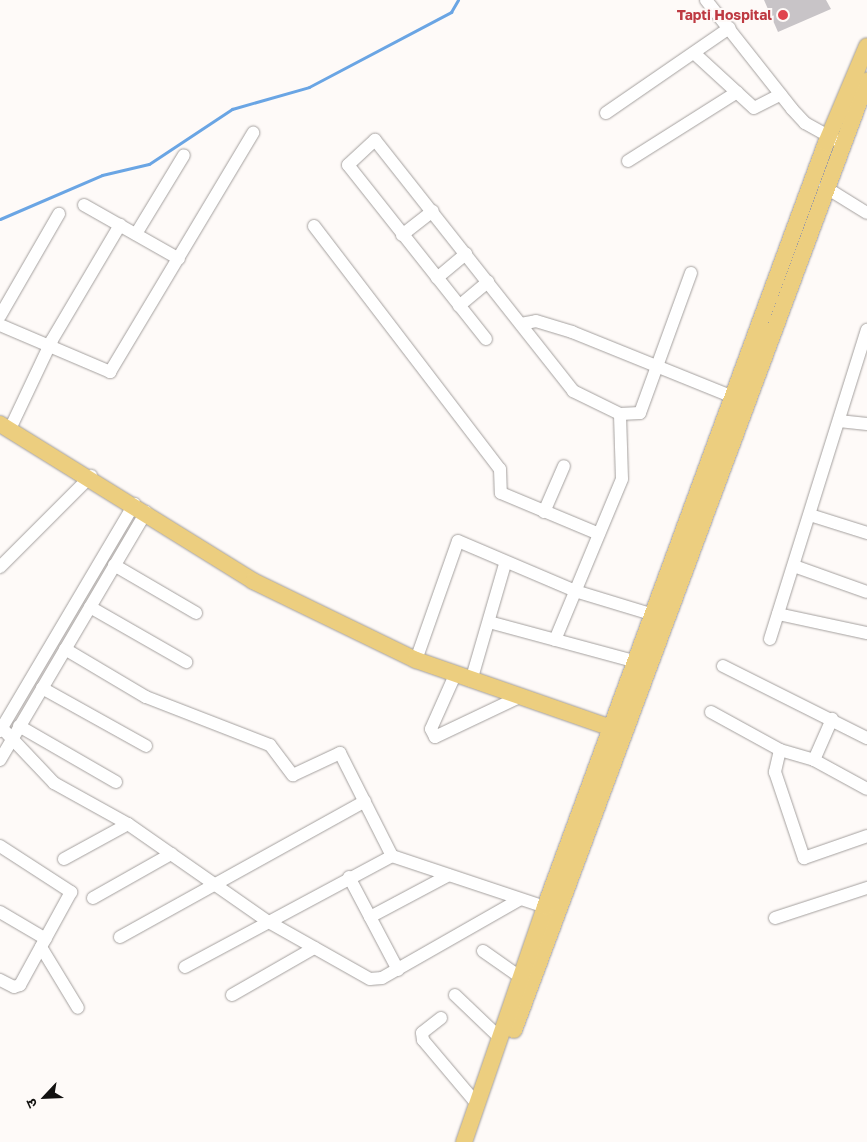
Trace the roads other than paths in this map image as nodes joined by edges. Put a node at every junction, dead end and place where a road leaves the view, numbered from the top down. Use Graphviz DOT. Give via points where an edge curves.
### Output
graph roads {
  1 [pos="706,0"];
  2 [pos="729,28"];
  3 [pos="867,46"];
  4 [pos="694,53"];
  5 [pos="867,81"];
  6 [pos="736,92"];
  7 [pos="781,94"];
  8 [pos="606,114"];
  9 [pos="253,133"];
  10 [pos="835,140"];
  11 [pos="184,155"];
  12 [pos="628,161"];
  13 [pos="825,187"];
  14 [pos="84,205"];
  15 [pos="433,211"];
  16 [pos="867,212"];
  17 [pos="59,214"];
  18 [pos="120,225"];
  19 [pos="314,226"];
  20 [pos="136,234"];
  21 [pos="402,235"];
  22 [pos="466,254"];
  23 [pos="179,259"];
  24 [pos="692,272"];
  25 [pos="436,278"];
  26 [pos="488,282"];
  27 [pos="460,306"];
  28 [pos="0,316"];
  29 [pos="521,324"];
  30 [pos="0,325"];
  31 [pos="867,330"];
  32 [pos="486,339"];
  33 [pos="49,348"];
  34 [pos="656,366"];
  35 [pos="733,397"];
  36 [pos="620,414"];
  37 [pos="839,422"];
  38 [pos="867,424"];
  39 [pos="5,426"];
  40 [pos="564,466"];
  41 [pos="98,481"];
  42 [pos="140,508"];
  43 [pos="544,512"];
  44 [pos="810,515"];
  45 [pos="867,533"];
  46 [pos="599,534"];
  47 [pos="505,564"];
  48 [pos="114,565"];
  49 [pos="794,566"];
  50 [pos="0,567"];
  51 [pos="575,592"];
  52 [pos="867,592"];
  53 [pos="90,606"];
  54 [pos="196,613"];
  55 [pos="778,614"];
  56 [pos="654,615"];
  57 [pos="68,616"];
  58 [pos="489,622"];
  59 [pos="80,624"];
  60 [pos="867,633"];
  61 [pos="770,639"];
  62 [pos="555,640"];
  63 [pos="65,649"];
  64 [pos="416,660"];
  65 [pos="186,662"];
  66 [pos="637,662"];
  67 [pos="723,666"];
  68 [pos="455,675"];
  69 [pos="471,681"];
  70 [pos="42,688"];
  71 [pos="516,698"];
  72 [pos="710,712"];
  73 [pos="832,719"];
  74 [pos="19,726"];
  75 [pos="1,728"];
  76 [pos="618,731"];
  77 [pos="867,738"];
  78 [pos="11,739"];
  79 [pos="146,746"];
  80 [pos="780,750"];
  81 [pos="0,760"];
  82 [pos="814,760"];
  83 [pos="116,782"];
  84 [pos="867,789"];
  85 [pos="365,801"];
  86 [pos="128,824"];
  87 [pos="867,836"];
  88 [pos="0,846"];
  89 [pos="172,854"];
  90 [pos="392,856"];
  91 [pos="64,859"];
  92 [pos="449,875"];
  93 [pos="349,877"];
  94 [pos="212,883"];
  95 [pos="867,888"];
  96 [pos="93,898"];
  97 [pos="519,900"];
  98 [pos="545,907"];
  99 [pos="0,912"];
  100 [pos="370,917"];
  101 [pos="775,918"];
  102 [pos="268,920"];
  103 [pos="120,936"];
  104 [pos="44,943"];
  105 [pos="314,948"];
  106 [pos="483,951"];
  107 [pos="184,967"];
  108 [pos="398,970"];
  109 [pos="520,977"];
  110 [pos="0,980"];
  111 [pos="232,995"];
  112 [pos="455,995"];
  113 [pos="78,1008"];
  114 [pos="441,1018"];
  115 [pos="499,1037"];
  116 [pos="476,1103"];
  117 [pos="464,1142"];
  118 [pos="475,1142"];
  1 -- 2 [label="street"];
  2 -- 4 [label="street"];
  2 -- 7 [label="street"];
  3 -- 10 [label="main road"];
  4 -- 6 [label="street"];
  4 -- 8 [label="street"];
  5 -- 10 [label="main road"];
  6 -- 7 [label="street" via="757,109"];
  6 -- 12 [label="street"];
  7 -- 10 [label="street" via="805,123"];
  9 -- 23 [label="street"];
  10 -- 13 [label="main road"];
  10 -- 35 [label="main road"];
  11 -- 20 [label="street"];
  13 -- 16 [label="street"];
  13 -- 76 [label="main road"];
  14 -- 18 [label="street"];
  15 -- 21 [label="street"];
  15 -- 21 [label="street" via="374,140 348,165"];
  15 -- 22 [label="street"];
  17 -- 28 [label="street"];
  18 -- 20 [label="street"];
  18 -- 33 [label="street"];
  19 -- 43 [label="street" via="500,469 501,492"];
  20 -- 23 [label="street"];
  21 -- 25 [label="street"];
  22 -- 25 [label="street"];
  22 -- 26 [label="street"];
  23 -- 33 [label="street" via="110,372"];
  24 -- 34 [label="street"];
  25 -- 27 [label="street"];
  26 -- 27 [label="street"];
  26 -- 29 [label="street"];
  27 -- 32 [label="street"];
  29 -- 34 [label="street" via="536,320"];
  29 -- 36 [label="street" via="576,393"];
  30 -- 33 [label="street"];
  31 -- 37 [label="street"];
  33 -- 39 [label="street"];
  34 -- 35 [label="street"];
  34 -- 36 [label="street" via="640,413"];
  35 -- 56 [label="main road"];
  36 -- 46 [label="street" via="622,442 618,454 622,475"];
  37 -- 38 [label="street"];
  37 -- 44 [label="street"];
  39 -- 41 [label="main road"];
  40 -- 43 [label="street"];
  41 -- 42 [label="main road"];
  41 -- 50 [label="street"];
  42 -- 48 [label="street"];
  42 -- 57 [label="street"];
  42 -- 64 [label="main road" via="253,581"];
  43 -- 46 [label="street"];
  44 -- 45 [label="street"];
  44 -- 49 [label="street"];
  46 -- 51 [label="street"];
  47 -- 51 [label="street"];
  47 -- 58 [label="street"];
  47 -- 64 [label="street" via="461,541 454,543"];
  48 -- 53 [label="street"];
  48 -- 54 [label="street"];
  49 -- 52 [label="street"];
  49 -- 55 [label="street"];
  51 -- 56 [label="street"];
  51 -- 62 [label="street"];
  53 -- 59 [label="street"];
  53 -- 65 [label="street"];
  55 -- 60 [label="street"];
  55 -- 61 [label="street"];
  56 -- 66 [label="main road"];
  57 -- 59 [label="street"];
  57 -- 75 [label="street"];
  58 -- 62 [label="street"];
  58 -- 69 [label="street"];
  59 -- 63 [label="street"];
  62 -- 66 [label="street"];
  63 -- 70 [label="street"];
  63 -- 85 [label="street" via="146,697 270,745 293,775 340,753"];
  64 -- 68 [label="main road"];
  66 -- 76 [label="main road"];
  67 -- 73 [label="street"];
  68 -- 69 [label="main road"];
  68 -- 71 [label="street" via="431,729 435,737"];
  69 -- 71 [label="main road"];
  70 -- 74 [label="street"];
  70 -- 79 [label="street"];
  71 -- 76 [label="main road"];
  72 -- 80 [label="street"];
  73 -- 77 [label="street"];
  73 -- 82 [label="street"];
  74 -- 78 [label="street"];
  74 -- 83 [label="street"];
  75 -- 78 [label="street"];
  76 -- 98 [label="main road"];
  76 -- 118 [label="main road"];
  78 -- 81 [label="street"];
  78 -- 86 [label="street" via="47,778"];
  80 -- 82 [label="street"];
  80 -- 87 [label="street" via="775,772 804,858"];
  82 -- 84 [label="street"];
  85 -- 90 [label="street"];
  85 -- 94 [label="street"];
  86 -- 89 [label="street"];
  86 -- 91 [label="street"];
  88 -- 104 [label="street" via="70,888"];
  89 -- 94 [label="street"];
  89 -- 96 [label="street"];
  90 -- 92 [label="street"];
  90 -- 93 [label="street"];
  92 -- 97 [label="street"];
  92 -- 100 [label="street"];
  93 -- 100 [label="street"];
  93 -- 102 [label="street"];
  94 -- 102 [label="street"];
  94 -- 103 [label="street"];
  95 -- 101 [label="street"];
  97 -- 98 [label="street"];
  97 -- 108 [label="street"];
  98 -- 109 [label="main road"];
  99 -- 104 [label="street"];
  100 -- 108 [label="street"];
  102 -- 105 [label="street"];
  102 -- 107 [label="street"];
  104 -- 110 [label="street" via="20,985 14,988"];
  104 -- 113 [label="street"];
  105 -- 108 [label="street" via="370,979 382,978"];
  105 -- 111 [label="street"];
  106 -- 109 [label="street"];
  109 -- 115 [label="main road"];
  112 -- 115 [label="street"];
  114 -- 116 [label="street" via="422,1033 422,1040"];
  115 -- 116 [label="main road"];
  116 -- 117 [label="main road"];
}
